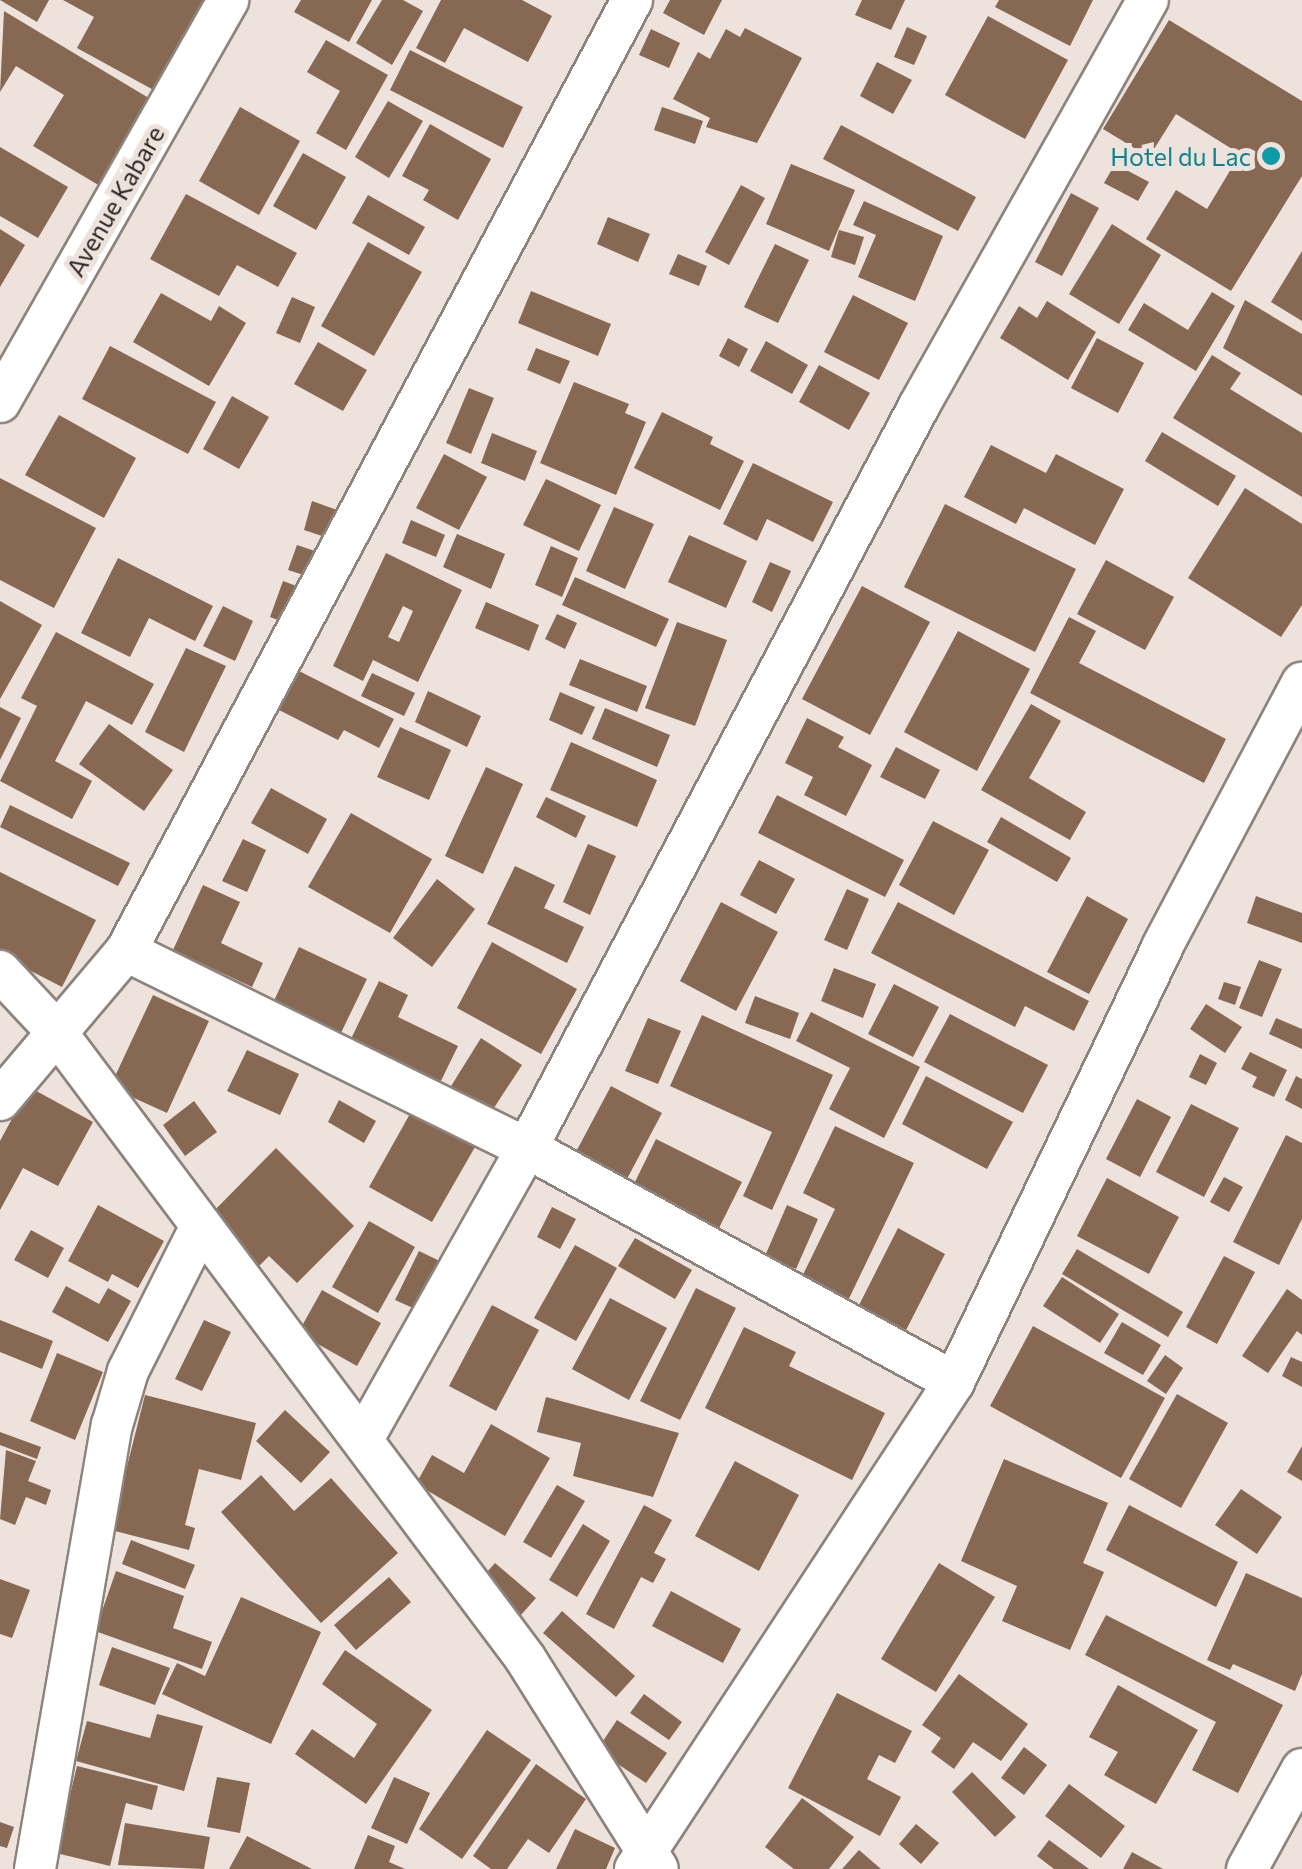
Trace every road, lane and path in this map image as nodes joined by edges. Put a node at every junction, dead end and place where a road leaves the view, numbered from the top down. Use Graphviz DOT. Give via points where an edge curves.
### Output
graph roads {
  1 [pos="228,0"];
  2 [pos="632,0"];
  3 [pos="1148,0"];
  4 [pos="0,402"];
  5 [pos="1302,683"];
  6 [pos="126,951"];
  7 [pos="0,971"];
  8 [pos="54,1029"];
  9 [pos="0,1100"];
  10 [pos="527,1148"];
  11 [pos="201,1226"];
  12 [pos="954,1382"];
  13 [pos="363,1439"];
  14 [pos="1302,1769"];
  15 [pos="646,1864"];
  16 [pos="35,1869"];
  17 [pos="1247,1869"];
  1 -- 4 [label="street, Avenue Kabare"];
  2 -- 6 [label="street"];
  3 -- 10 [label="street" via="910,423"];
  5 -- 12 [label="street" via="1162,947"];
  6 -- 8 [label="street"];
  6 -- 10 [label="street"];
  7 -- 8 [label="street"];
  8 -- 9 [label="street"];
  8 -- 11 [label="street"];
  10 -- 12 [label="street"];
  10 -- 13 [label="street"];
  11 -- 13 [label="street"];
  11 -- 16 [label="street" via="128,1371 112,1425"];
  12 -- 15 [label="street"];
  13 -- 15 [label="street" via="525,1658"];
  14 -- 17 [label="street"];
}
